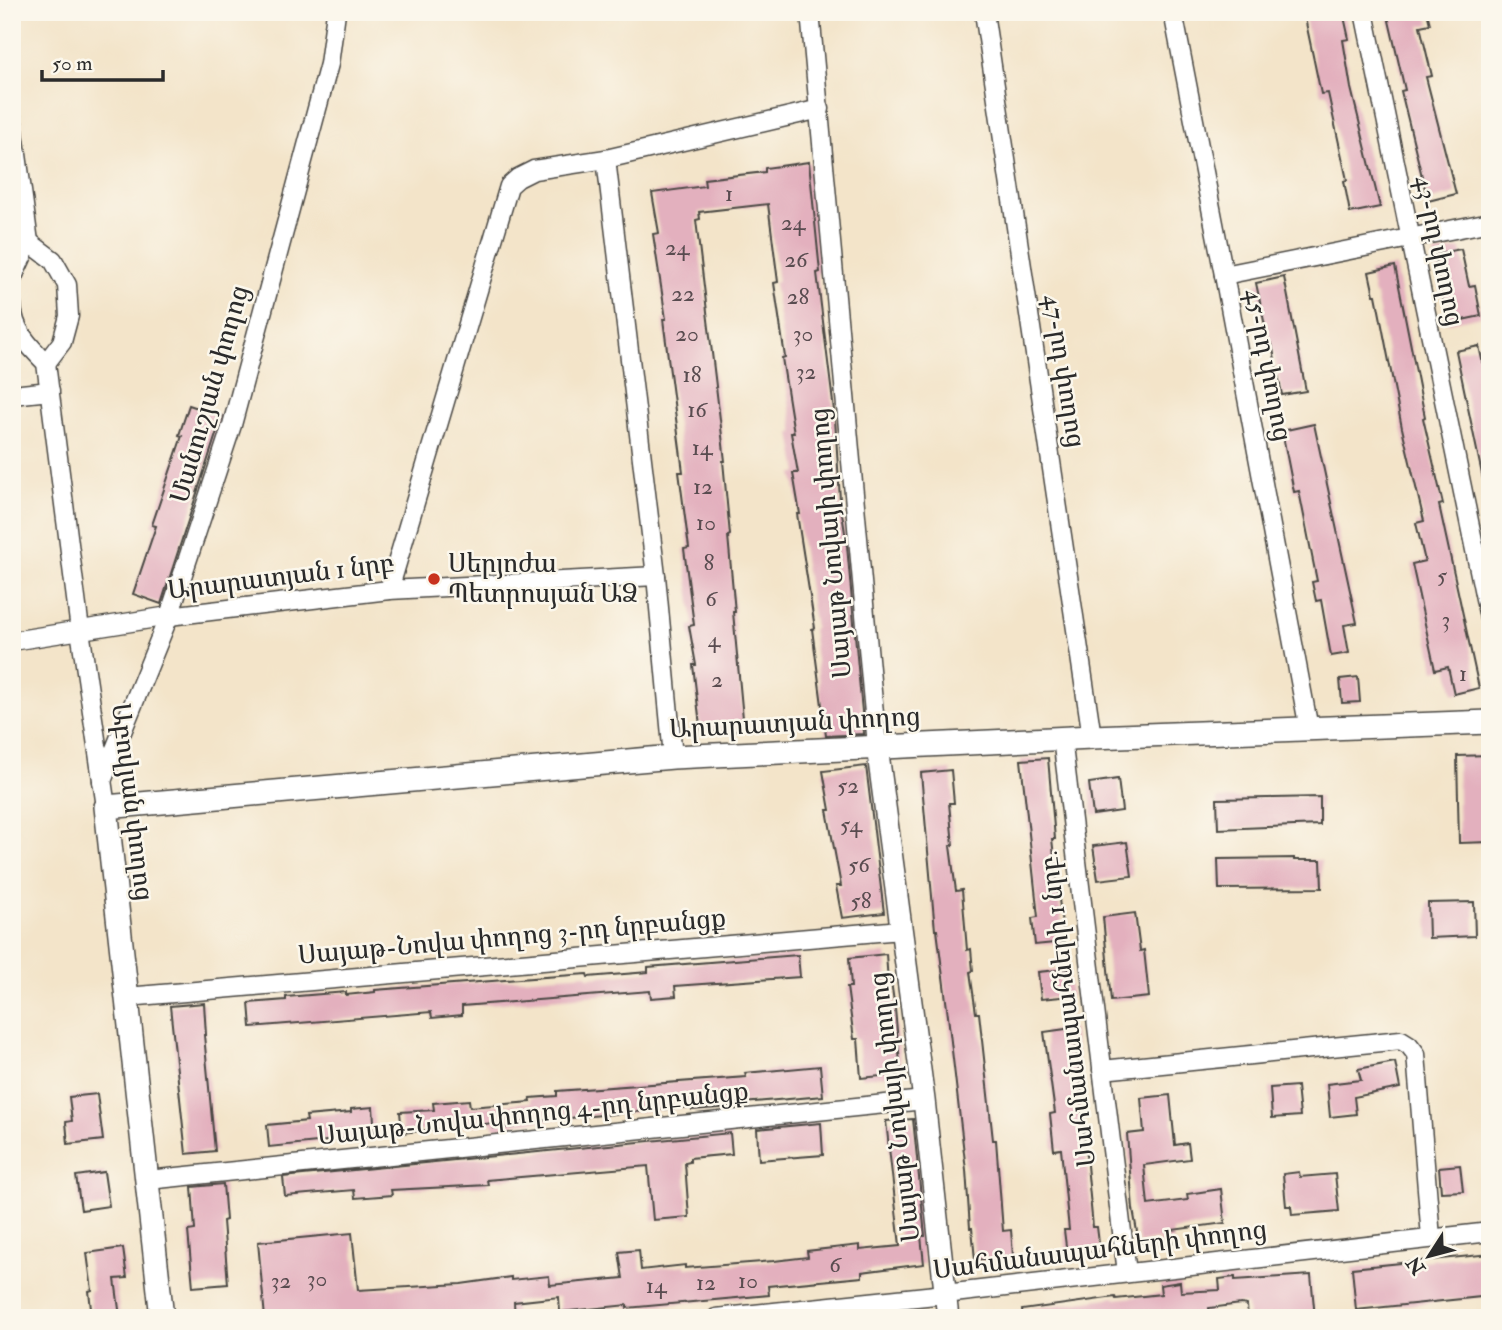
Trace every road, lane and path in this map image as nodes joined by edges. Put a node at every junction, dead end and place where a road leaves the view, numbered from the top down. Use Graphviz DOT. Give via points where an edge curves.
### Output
graph roads {
  1 [pos="336,12"];
  2 [pos="810,12"];
  3 [pos="984,12"];
  4 [pos="1172,12"];
  5 [pos="1364,12"];
  6 [pos="820,109"];
  7 [pos="12,118"];
  8 [pos="606,159"];
  9 [pos="1490,222"];
  10 [pos="1410,239"];
  11 [pos="29,242"];
  12 [pos="1224,275"];
  13 [pos="12,279"];
  14 [pos="12,305"];
  15 [pos="46,363"];
  16 [pos="50,391"];
  17 [pos="12,395"];
  18 [pos="656,576"];
  19 [pos="389,590"];
  20 [pos="169,616"];
  21 [pos="1490,623"];
  22 [pos="80,630"];
  23 [pos="12,641"];
  24 [pos="1490,722"];
  25 [pos="1309,729"];
  26 [pos="1092,737"];
  27 [pos="1062,738"];
  28 [pos="877,746"];
  29 [pos="673,758"];
  30 [pos="102,780"];
  31 [pos="106,807"];
  32 [pos="901,930"];
  33 [pos="127,997"];
  34 [pos="1102,1070"];
  35 [pos="924,1100"];
  36 [pos="148,1180"];
  37 [pos="1490,1232"];
  38 [pos="1431,1238"];
  39 [pos="1127,1273"];
  40 [pos="945,1294"];
  41 [pos="162,1318"];
  42 [pos="716,1318"];
  43 [pos="948,1318"];
  1 -- 20 [label="street, Մանուշյան փողոց" via="329,64 232,425"];
  2 -- 6 [label="street, Սայաթ Նովայի փողոց"];
  3 -- 26 [label="street, 47-րդ փողոց"];
  4 -- 12 [label="street, 45-րդ փողոց"];
  5 -- 10 [label="street, 43-րդ փողոց"];
  6 -- 8 [label="street"];
  6 -- 28 [label="street, Սայաթ Նովայի փողոց"];
  7 -- 11 [label="street"];
  8 -- 18 [label="street"];
  8 -- 19 [label="street" via="534,170 509,187"];
  9 -- 10 [label="street"];
  10 -- 12 [label="street"];
  10 -- 21 [label="street, 43-րդ փողոց"];
  11 -- 13 [label="street"];
  11 -- 15 [label="street" via="53,260 67,285 69,316 62,342"];
  12 -- 25 [label="street, 45-րդ փողոց"];
  14 -- 15 [label="street" via="25,343"];
  15 -- 16 [label="street, Աբովյան փողոց"];
  16 -- 17 [label="street"];
  16 -- 22 [label="street, Աբովյան փողոց"];
  18 -- 19 [label="street, Արարատյան 1 նրբ"];
  18 -- 29 [label="street"];
  19 -- 20 [label="street, Արարատյան 1 նրբ"];
  20 -- 22 [label="street, Արարատյան 1 նրբ"];
  20 -- 30 [label="street, Մանուշյան փողոց"];
  22 -- 23 [label="street, Արարատյան 1 նրբ"];
  22 -- 30 [label="street, Աբովյան փողոց"];
  24 -- 25 [label="main road, Արարատյան փողոց"];
  25 -- 26 [label="main road, Արարատյան փողոց"];
  26 -- 27 [label="main road, Արարատյան փողոց"];
  27 -- 28 [label="main road, Արարատյան փողոց"];
  27 -- 34 [label="street, Սահմանապահների 1 նրբ."];
  28 -- 29 [label="main road, Արարատյան փողոց"];
  28 -- 32 [label="street, Սայաթ Նովայի փողոց"];
  29 -- 31 [label="main road, Արարատյան փողոց"];
  30 -- 31 [label="street, Աբովյան փողոց"];
  31 -- 33 [label="main road, Աբովյան փողոց"];
  32 -- 33 [label="street, Սայաթ-Նովա փողոց 3-րդ նրբանցք"];
  32 -- 35 [label="street, Սայաթ Նովայի փողոց"];
  33 -- 36 [label="main road, Աբովյան փողոց"];
  34 -- 38 [label="street" via="1401,1040 1416,1054"];
  34 -- 39 [label="street, Սահմանապահների 1 նրբ."];
  35 -- 36 [label="street, Սայաթ-Նովա փողոց 4-րդ նրբանցք"];
  35 -- 40 [label="street, Սայաթ Նովայի փողոց"];
  36 -- 41 [label="main road, Աբովյան փողոց"];
  37 -- 38 [label="street, Սահմանապահների փողոց"];
  38 -- 39 [label="street, Սահմանապահների փողոց"];
  39 -- 40 [label="street, Սահմանապահների փողոց"];
  40 -- 42 [label="street, Սահմանապահների փողոց"];
  40 -- 43 [label="street, Սայաթ Նովայի փողոց"];
}
